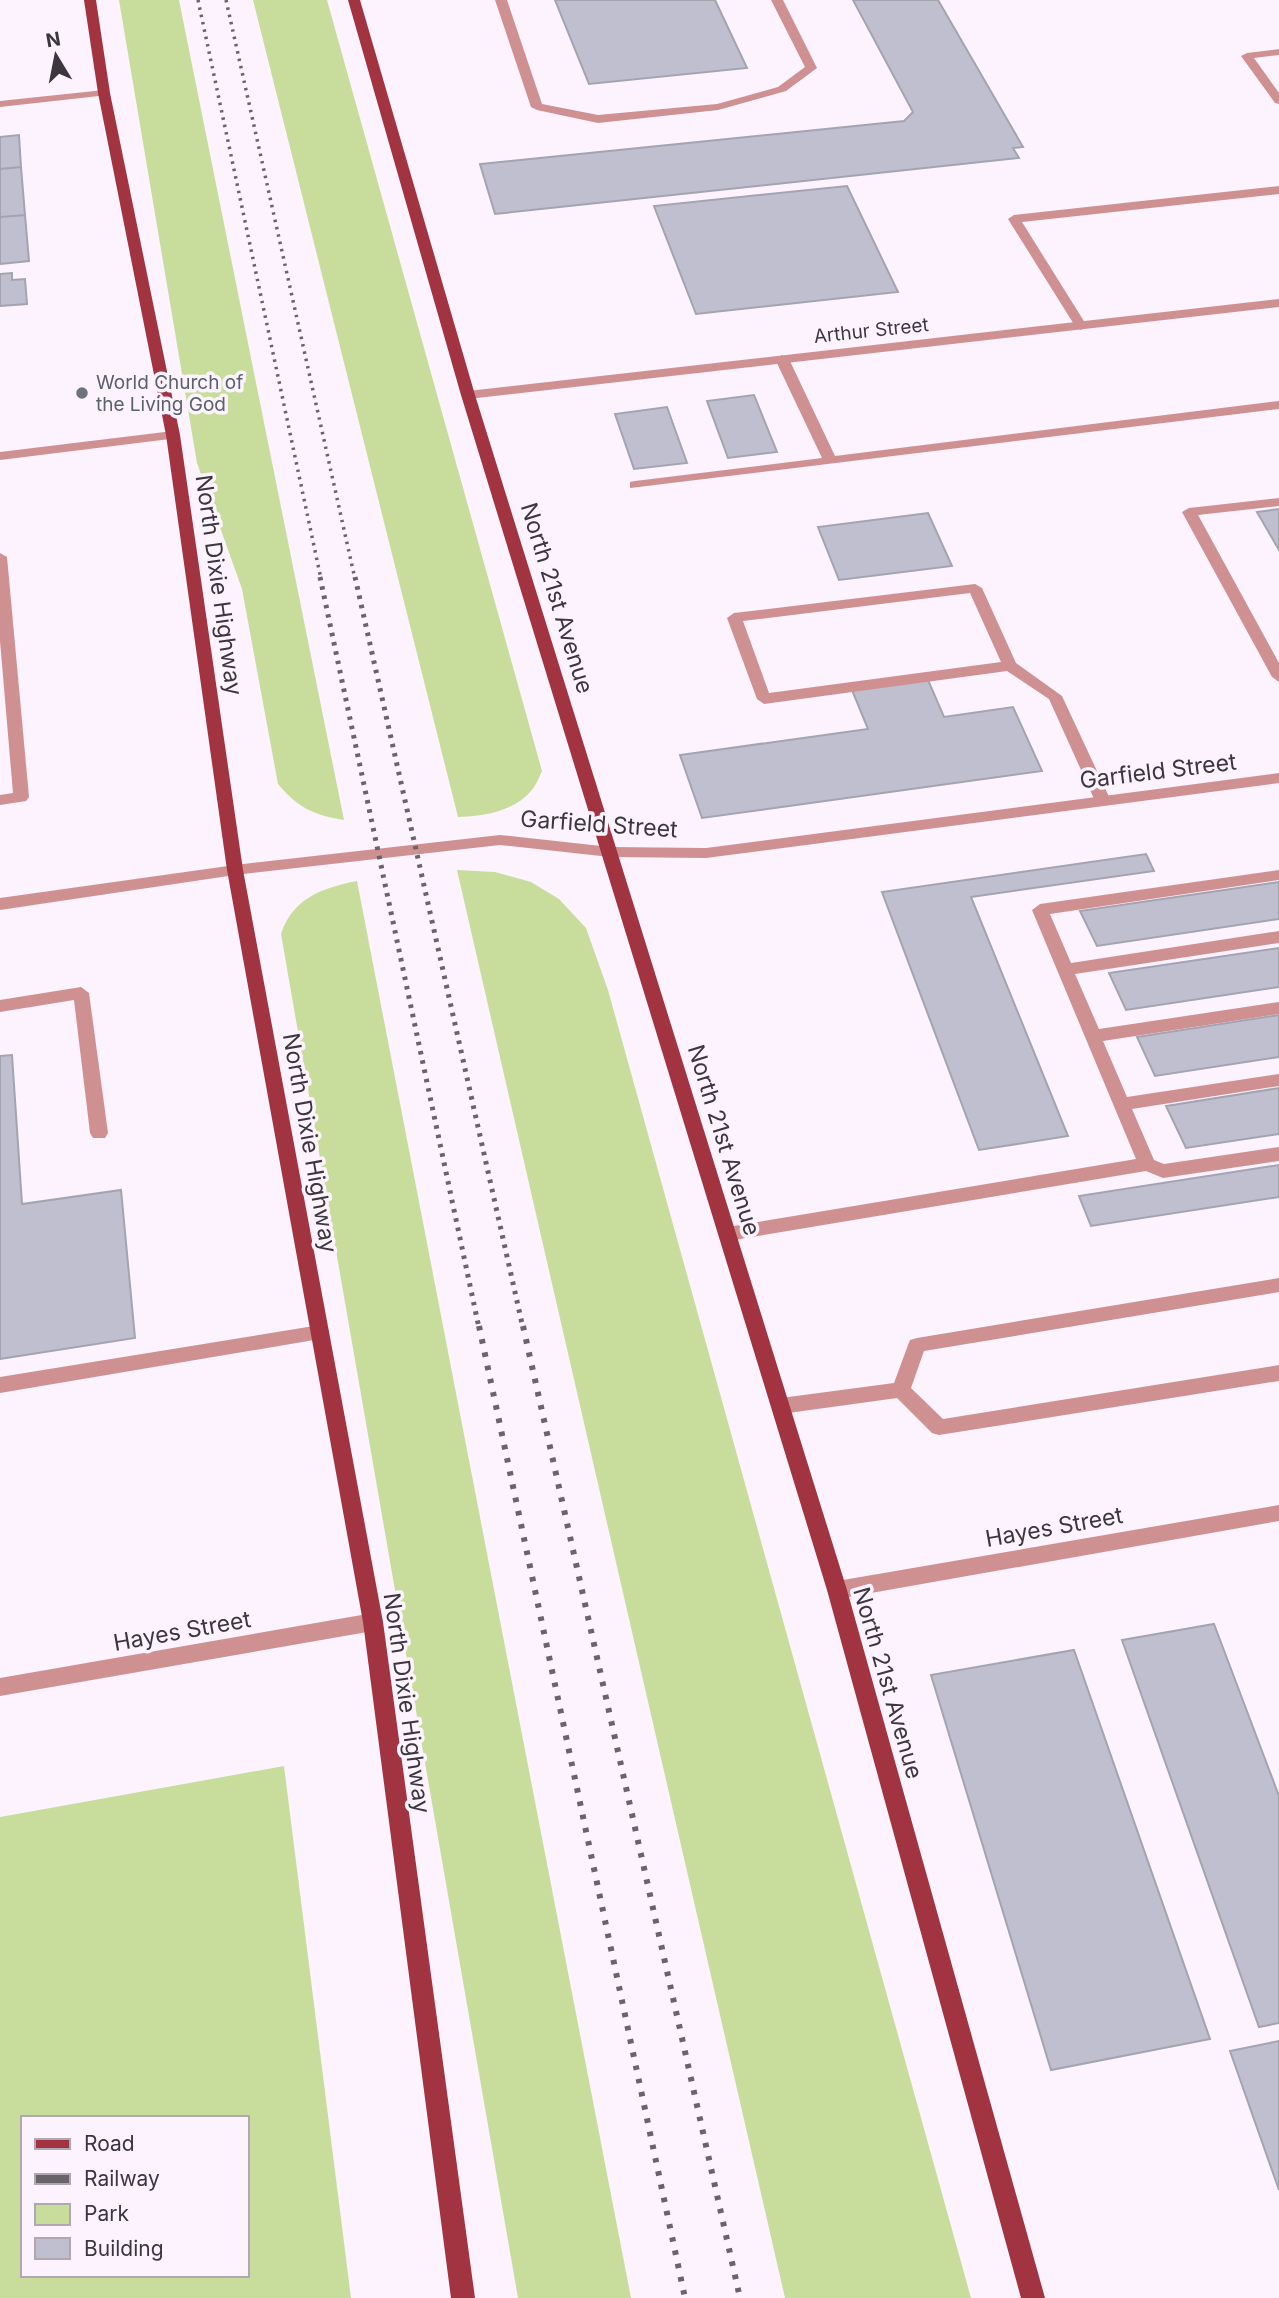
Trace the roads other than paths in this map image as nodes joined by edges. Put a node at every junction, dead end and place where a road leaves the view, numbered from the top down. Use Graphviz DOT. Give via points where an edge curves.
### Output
graph roads {
  1 [pos="90,0"];
  2 [pos="354,0"];
  3 [pos="500,0"];
  4 [pos="777,0"];
  5 [pos="1279,52"];
  6 [pos="104,93"];
  7 [pos="1279,101"];
  8 [pos="0,104"];
  9 [pos="1279,190"];
  10 [pos="1279,303"];
  11 [pos="1081,326"];
  12 [pos="782,359"];
  13 [pos="468,395"];
  14 [pos="1279,405"];
  15 [pos="173,435"];
  16 [pos="0,456"];
  17 [pos="830,461"];
  18 [pos="635,485"];
  19 [pos="1279,502"];
  20 [pos="0,557"];
  21 [pos="1010,666"];
  22 [pos="1279,677"];
  23 [pos="1279,778"];
  24 [pos="0,800"];
  25 [pos="1103,801"];
  26 [pos="611,852"];
  27 [pos="235,870"];
  28 [pos="1279,876"];
  29 [pos="0,904"];
  30 [pos="1279,937"];
  31 [pos="1065,970"];
  32 [pos="0,1006"];
  33 [pos="1279,1008"];
  34 [pos="1093,1037"];
  35 [pos="1279,1080"];
  36 [pos="1122,1104"];
  37 [pos="99,1133"];
  38 [pos="1279,1154"];
  39 [pos="1147,1164"];
  40 [pos="728,1234"];
  41 [pos="1279,1285"];
  42 [pos="320,1332"];
  43 [pos="1279,1373"];
  44 [pos="0,1385"];
  45 [pos="901,1390"];
  46 [pos="781,1406"];
  47 [pos="1279,1513"];
  48 [pos="836,1590"];
  49 [pos="373,1622"];
  50 [pos="0,1687"];
  51 [pos="463,2298"];
  52 [pos="1033,2298"];
  1 -- 6 [label="main road, North Dixie Highway"];
  2 -- 13 [label="main road, North 21st Avenue"];
  3 -- 4 [label="street" via="537,107 598,119 718,107 782,89 811,68"];
  5 -- 7 [label="street" via="1247,56"];
  6 -- 8 [label="street"];
  6 -- 15 [label="main road, North Dixie Highway"];
  9 -- 11 [label="street" via="1014,219"];
  10 -- 11 [label="street, Arthur Street"];
  11 -- 12 [label="street, Arthur Street"];
  12 -- 13 [label="street, Arthur Street"];
  12 -- 17 [label="street"];
  13 -- 26 [label="main road, North 21st Avenue"];
  14 -- 17 [label="street"];
  15 -- 16 [label="street"];
  15 -- 27 [label="main road, North Dixie Highway"];
  17 -- 18 [label="street"];
  19 -- 22 [label="street" via="1189,512"];
  20 -- 24 [label="street" via="21,797"];
  21 -- 21 [label="street" via="975,587 734,618 764,699"];
  21 -- 25 [label="street" via="1055,696"];
  23 -- 25 [label="street, Garfield Street"];
  25 -- 26 [label="street, Garfield Street" via="706,853"];
  26 -- 27 [label="street, Garfield Street" via="500,840"];
  26 -- 40 [label="main road, North 21st Avenue"];
  27 -- 29 [label="street, Garfield Street"];
  27 -- 42 [label="main road, North Dixie Highway"];
  28 -- 31 [label="street" via="1040,910"];
  30 -- 31 [label="street"];
  31 -- 34 [label="street"];
  32 -- 37 [label="street" via="81,993"];
  33 -- 34 [label="street"];
  34 -- 36 [label="street"];
  35 -- 36 [label="street"];
  36 -- 39 [label="street"];
  38 -- 39 [label="street" via="1163,1171"];
  39 -- 40 [label="street"];
  40 -- 46 [label="main road, North 21st Avenue"];
  41 -- 45 [label="street" via="917,1345"];
  42 -- 44 [label="street"];
  42 -- 49 [label="main road, North Dixie Highway"];
  43 -- 45 [label="street" via="939,1427"];
  45 -- 46 [label="street"];
  46 -- 48 [label="main road, North 21st Avenue"];
  47 -- 48 [label="street, Hayes Street"];
  48 -- 52 [label="main road, North 21st Avenue"];
  49 -- 50 [label="street, Hayes Street"];
  49 -- 51 [label="main road, North Dixie Highway"];
}
